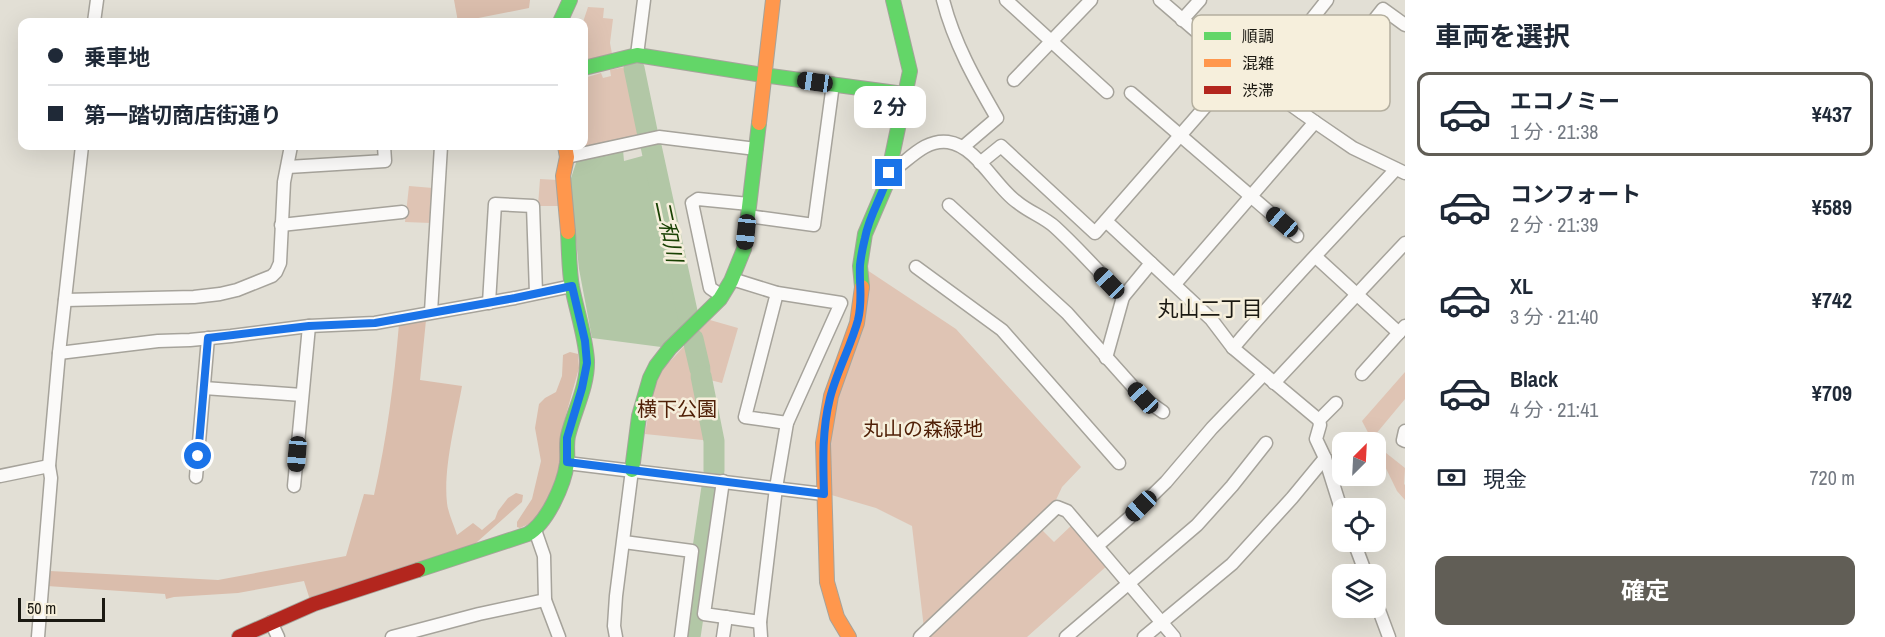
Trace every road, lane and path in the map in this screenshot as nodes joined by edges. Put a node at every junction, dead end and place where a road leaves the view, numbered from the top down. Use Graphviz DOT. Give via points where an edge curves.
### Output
graph roads {
  1 [pos="96,0"];
  2 [pos="570,0"];
  3 [pos="644,0"];
  4 [pos="773,0"];
  5 [pos="893,0"];
  6 [pos="943,0"];
  7 [pos="1006,0"];
  8 [pos="1091,0"];
  9 [pos="1160,0"];
  10 [pos="1200,0"];
  11 [pos="1327,0"];
  12 [pos="1315,15"];
  13 [pos="1378,15"];
  14 [pos="94,18"];
  15 [pos="562,18"];
  16 [pos="1182,20"];
  17 [pos="1405,26"];
  18 [pos="1192,28"];
  19 [pos="1051,42"];
  20 [pos="637,55"];
  21 [pos="588,67"];
  22 [pos="763,75"];
  23 [pos="1014,80"];
  24 [pos="833,84"];
  25 [pos="1107,92"];
  26 [pos="1131,93"];
  27 [pos="904,94"];
  28 [pos="1202,111"];
  29 [pos="1301,112"];
  30 [pos="1315,122"];
  31 [pos="1181,135"];
  32 [pos="963,147"];
  33 [pos="588,148"];
  34 [pos="756,149"];
  35 [pos="82,150"];
  36 [pos="290,150"];
  37 [pos="384,150"];
  38 [pos="441,150"];
  39 [pos="566,151"];
  40 [pos="980,163"];
  41 [pos="288,167"];
  42 [pos="1400,171"];
  43 [pos="889,173"];
  44 [pos="1251,196"];
  45 [pos="949,205"];
  46 [pos="748,210"];
  47 [pos="402,212"];
  48 [pos="1106,221"];
  49 [pos="281,225"];
  50 [pos="1297,236"];
  51 [pos="1405,243"];
  52 [pos="1316,257"];
  53 [pos="1151,263"];
  54 [pos="916,267"];
  55 [pos="732,279"];
  56 [pos="1175,284"];
  57 [pos="572,286"];
  58 [pos="777,292"];
  59 [pos="537,293"];
  60 [pos="1357,295"];
  61 [pos="722,296"];
  62 [pos="1123,297"];
  63 [pos="65,300"];
  64 [pos="489,303"];
  65 [pos="431,312"];
  66 [pos="309,326"];
  67 [pos="1402,330"];
  68 [pos="208,338"];
  69 [pos="1233,348"];
  70 [pos="59,353"];
  71 [pos="1106,358"];
  72 [pos="1263,374"];
  73 [pos="1362,374"];
  74 [pos="1274,383"];
  75 [pos="204,388"];
  76 [pos="302,395"];
  77 [pos="1335,403"];
  78 [pos="1163,412"];
  79 [pos="1319,420"];
  80 [pos="787,423"];
  81 [pos="1405,431"];
  82 [pos="1405,441"];
  83 [pos="1266,443"];
  84 [pos="1324,458"];
  85 [pos="567,462"];
  86 [pos="1119,463"];
  87 [pos="49,466"];
  88 [pos="632,470"];
  89 [pos="1332,470"];
  90 [pos="0,476"];
  91 [pos="196,477"];
  92 [pos="716,480"];
  93 [pos="294,486"];
  94 [pos="776,488"];
  95 [pos="824,494"];
  96 [pos="535,531"];
  97 [pos="624,542"];
  98 [pos="1097,546"];
  99 [pos="1128,582"];
  100 [pos="545,600"];
  101 [pos="726,617"];
  102 [pos="1382,618"];
  103 [pos="271,622"];
  104 [pos="760,622"];
  105 [pos="1162,622"];
  106 [pos="38,637"];
  107 [pos="239,637"];
  108 [pos="278,637"];
  109 [pos="392,637"];
  110 [pos="559,637"];
  111 [pos="616,637"];
  112 [pos="681,637"];
  113 [pos="723,637"];
  114 [pos="760,637"];
  115 [pos="849,637"];
  116 [pos="920,637"];
  117 [pos="1066,637"];
  118 [pos="1144,637"];
  119 [pos="1174,637"];
  120 [pos="1389,637"];
  1 -- 14 [label="street"];
  2 -- 15 [label="street"];
  3 -- 20 [label="street"];
  4 -- 22 [label="street"];
  5 -- 27 [label="street" via="910,71"];
  6 -- 32 [label="street" via="960,50 997,118"];
  7 -- 19 [label="street"];
  8 -- 19 [label="street"];
  9 -- 16 [label="street"];
  10 -- 16 [label="street"];
  11 -- 12 [label="street"];
  13 -- 17 [label="street" via="1383,9"];
  16 -- 18 [label="street"];
  19 -- 23 [label="street"];
  19 -- 25 [label="street"];
  20 -- 21 [label="street"];
  20 -- 22 [label="street"];
  22 -- 24 [label="street"];
  22 -- 34 [label="street"];
  24 -- 27 [label="street"];
  24 -- 46 [label="street" via="814,225"];
  26 -- 31 [label="street"];
  27 -- 43 [label="street"];
  28 -- 31 [label="street"];
  29 -- 30 [label="street"];
  30 -- 42 [label="street" via="1353,148"];
  30 -- 44 [label="street"];
  31 -- 44 [label="street"];
  31 -- 48 [label="street"];
  32 -- 40 [label="street"];
  32 -- 43 [label="street" via="936,142"];
  33 -- 34 [label="street" via="659,137"];
  34 -- 46 [label="street"];
  35 -- 63 [label="street"];
  36 -- 41 [label="street"];
  37 -- 41 [label="street" via="385,161"];
  38 -- 65 [label="street"];
  39 -- 57 [label="street" via="563,176"];
  40 -- 48 [label="street" via="1001,146 1095,233"];
  40 -- 62 [label="street" via="1015,202 1054,226"];
  41 -- 49 [label="street"];
  42 -- 52 [label="street"];
  43 -- 95 [label="street" via="865,234 857,323 826,417"];
  44 -- 50 [label="street"];
  44 -- 56 [label="street"];
  45 -- 71 [label="street" via="1059,306"];
  46 -- 55 [label="street" via="744,249"];
  46 -- 61 [label="street" via="698,199 692,203 710,288"];
  47 -- 49 [label="street"];
  48 -- 53 [label="street"];
  49 -- 63 [label="street" via="276,272 237,290 194,297"];
  51 -- 60 [label="street"];
  52 -- 60 [label="street"];
  52 -- 69 [label="street"];
  53 -- 56 [label="street"];
  53 -- 62 [label="street"];
  54 -- 86 [label="street" via="1002,330"];
  55 -- 58 [label="street"];
  55 -- 61 [label="street"];
  56 -- 69 [label="street" via="1211,319"];
  57 -- 59 [label="street"];
  57 -- 85 [label="street" via="587,363 567,438"];
  58 -- 80 [label="street" via="745,417"];
  58 -- 80 [label="street" via="841,303"];
  59 -- 64 [label="street"];
  59 -- 64 [label="street" via="533,206 495,204"];
  60 -- 67 [label="street"];
  60 -- 74 [label="street"];
  61 -- 88 [label="street" via="660,359 644,391"];
  62 -- 71 [label="street"];
  63 -- 70 [label="street"];
  64 -- 65 [label="street"];
  65 -- 66 [label="street" via="375,323"];
  66 -- 68 [label="street"];
  66 -- 76 [label="street"];
  67 -- 73 [label="street"];
  68 -- 70 [label="street"];
  68 -- 75 [label="street"];
  69 -- 72 [label="street"];
  70 -- 87 [label="street"];
  71 -- 78 [label="street" via="1143,398"];
  72 -- 74 [label="street"];
  72 -- 98 [label="street" via="1166,482"];
  74 -- 79 [label="street"];
  75 -- 76 [label="street"];
  75 -- 91 [label="street"];
  76 -- 93 [label="street"];
  77 -- 79 [label="street"];
  79 -- 84 [label="street" via="1316,439"];
  80 -- 94 [label="street"];
  81 -- 82 [label="street"];
  83 -- 99 [label="street" via="1197,525"];
  84 -- 89 [label="street"];
  84 -- 105 [label="street" via="1232,564"];
  85 -- 88 [label="street"];
  85 -- 96 [label="street" via="549,513"];
  87 -- 90 [label="street"];
  87 -- 106 [label="street"];
  88 -- 92 [label="street"];
  88 -- 97 [label="street"];
  92 -- 94 [label="street"];
  92 -- 101 [label="street" via="704,614"];
  94 -- 95 [label="street"];
  94 -- 104 [label="street"];
  95 -- 115 [label="street" via="826,582"];
  96 -- 100 [label="street" via="544,556"];
  96 -- 103 [label="street" via="314,604"];
  97 -- 111 [label="street" via="614,612"];
  97 -- 112 [label="street" via="692,551"];
  98 -- 99 [label="street"];
  98 -- 116 [label="street" via="1067,511 1057,507"];
  99 -- 105 [label="street"];
  99 -- 117 [label="street"];
  100 -- 109 [label="street"];
  100 -- 110 [label="street"];
  101 -- 104 [label="street"];
  101 -- 113 [label="street"];
  102 -- 120 [label="street"];
  103 -- 107 [label="street"];
  103 -- 108 [label="street"];
  104 -- 114 [label="street"];
  105 -- 118 [label="street"];
  105 -- 119 [label="street"];
}
